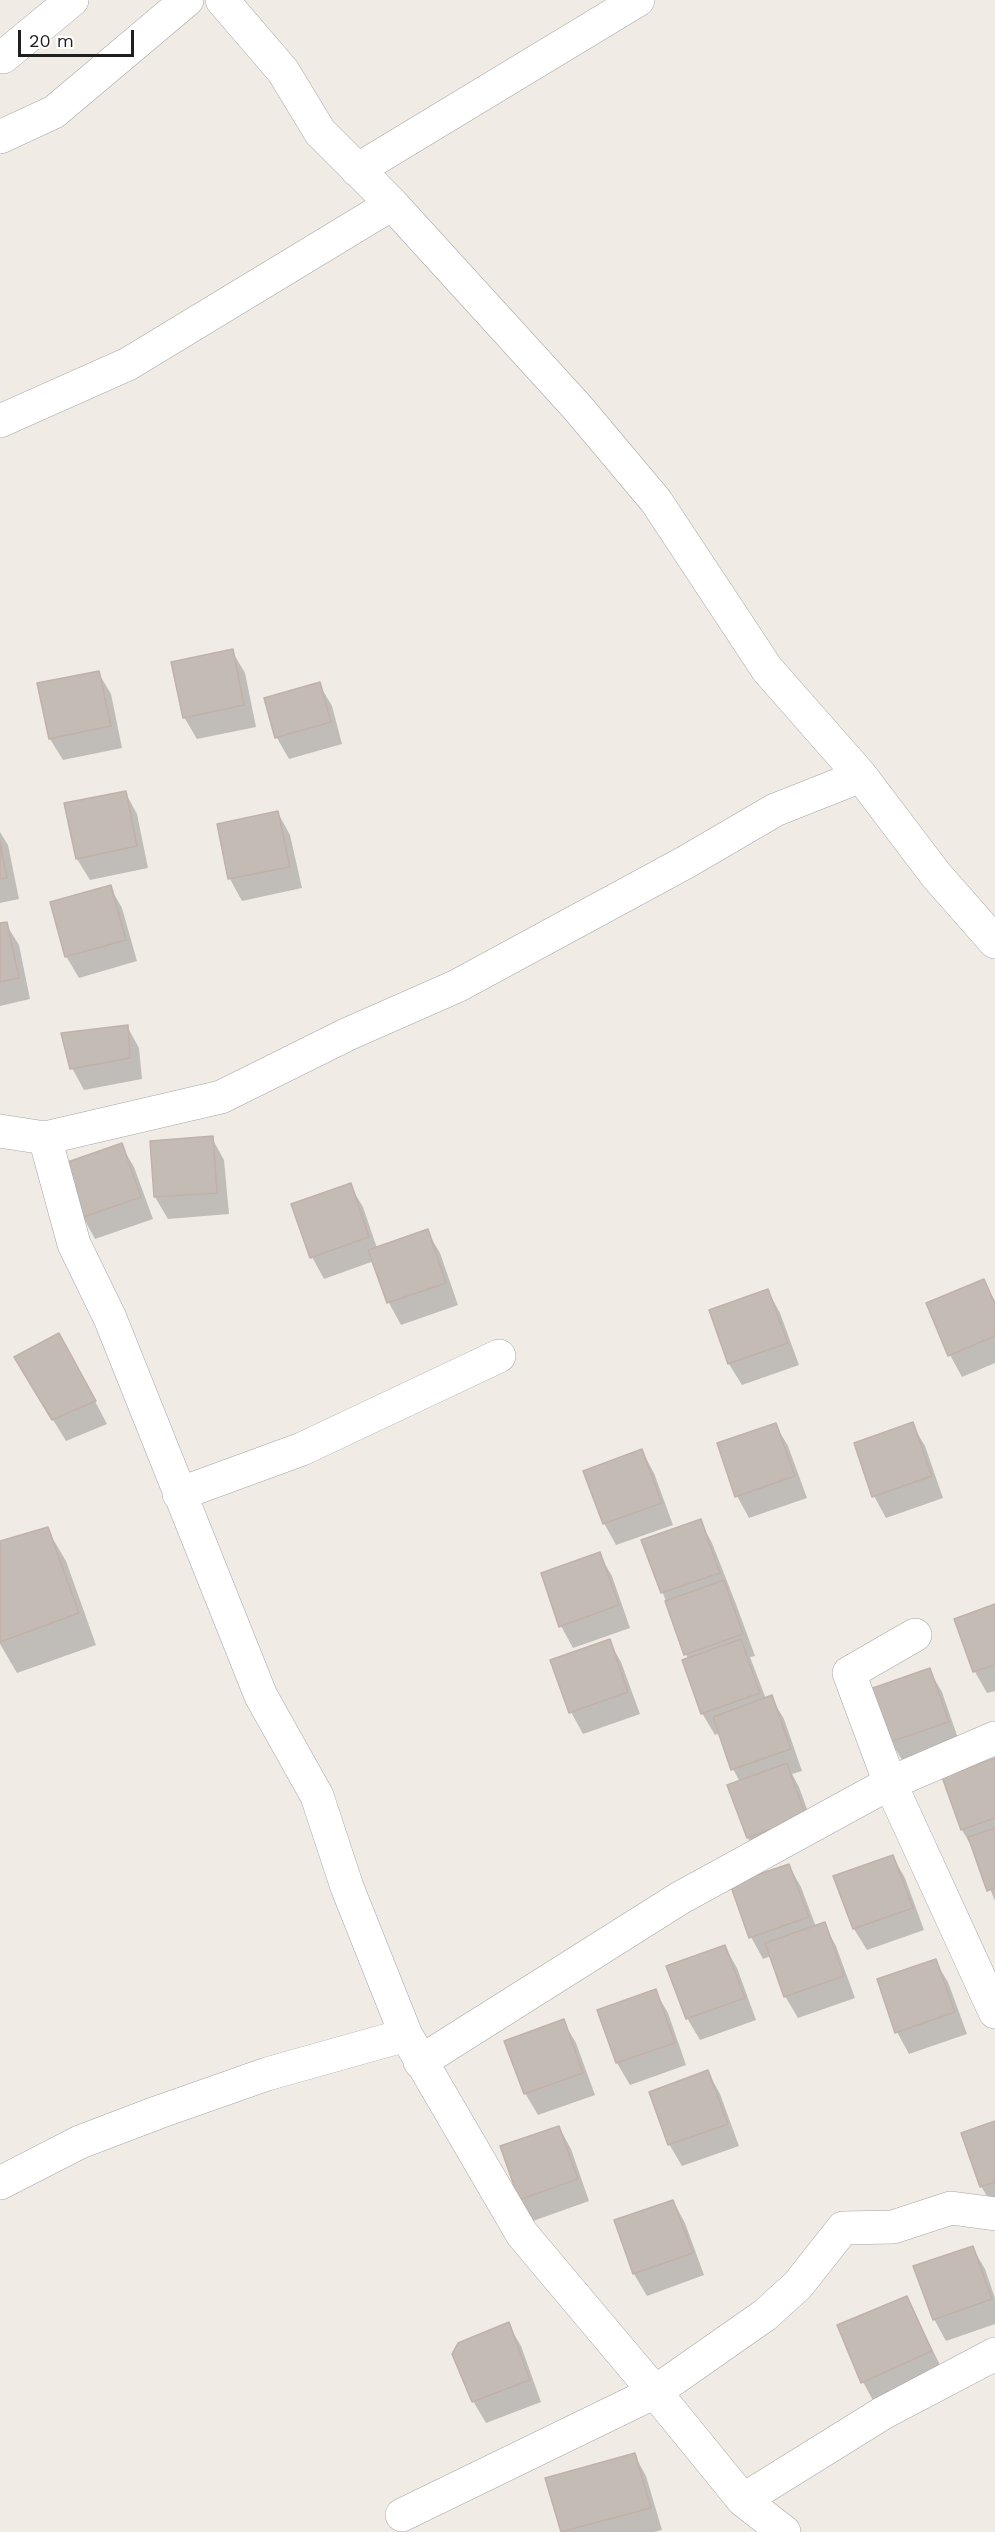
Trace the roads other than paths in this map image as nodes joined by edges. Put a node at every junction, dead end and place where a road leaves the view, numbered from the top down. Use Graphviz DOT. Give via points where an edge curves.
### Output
graph roads {
  1 [pos="72,0"];
  2 [pos="187,0"];
  3 [pos="222,0"];
  4 [pos="638,0"];
  5 [pos="3,57"];
  6 [pos="0,137"];
  7 [pos="357,170"];
  8 [pos="392,204"];
  9 [pos="0,421"];
  10 [pos="861,776"];
  11 [pos="995,942"];
  12 [pos="0,1131"];
  13 [pos="45,1138"];
  14 [pos="499,1356"];
  15 [pos="179,1494"];
  16 [pos="915,1635"];
  17 [pos="995,1738"];
  18 [pos="890,1783"];
  19 [pos="995,2012"];
  20 [pos="413,2049"];
  21 [pos="0,2183"];
  22 [pos="995,2214"];
  23 [pos="995,2354"];
  24 [pos="655,2392"];
  25 [pos="743,2500"];
  26 [pos="402,2515"];
  27 [pos="784,2532"];
  1 -- 5 [label="street"];
  2 -- 6 [label="street" via="54,112"];
  3 -- 7 [label="street" via="283,70 320,132"];
  4 -- 7 [label="street"];
  7 -- 8 [label="street"];
  8 -- 9 [label="street" via="128,364"];
  8 -- 10 [label="street" via="577,407 656,501 767,669"];
  10 -- 11 [label="street" via="936,875"];
  10 -- 13 [label="street" via="775,810 457,986 221,1097"];
  12 -- 13 [label="street"];
  13 -- 15 [label="street" via="74,1244 110,1318"];
  14 -- 15 [label="street" via="302,1449"];
  15 -- 20 [label="street" via="261,1696 317,1796 348,1887"];
  16 -- 18 [label="street" via="849,1673"];
  17 -- 18 [label="street"];
  18 -- 19 [label="street"];
  18 -- 20 [label="street"];
  20 -- 21 [label="street" via="267,2074 80,2142"];
  20 -- 24 [label="street" via="522,2234"];
  22 -- 24 [label="street" via="951,2208 892,2227 843,2228 798,2285 765,2315"];
  23 -- 25 [label="street" via="883,2413"];
  24 -- 25 [label="street"];
  24 -- 26 [label="street"];
  25 -- 27 [label="street"];
}
